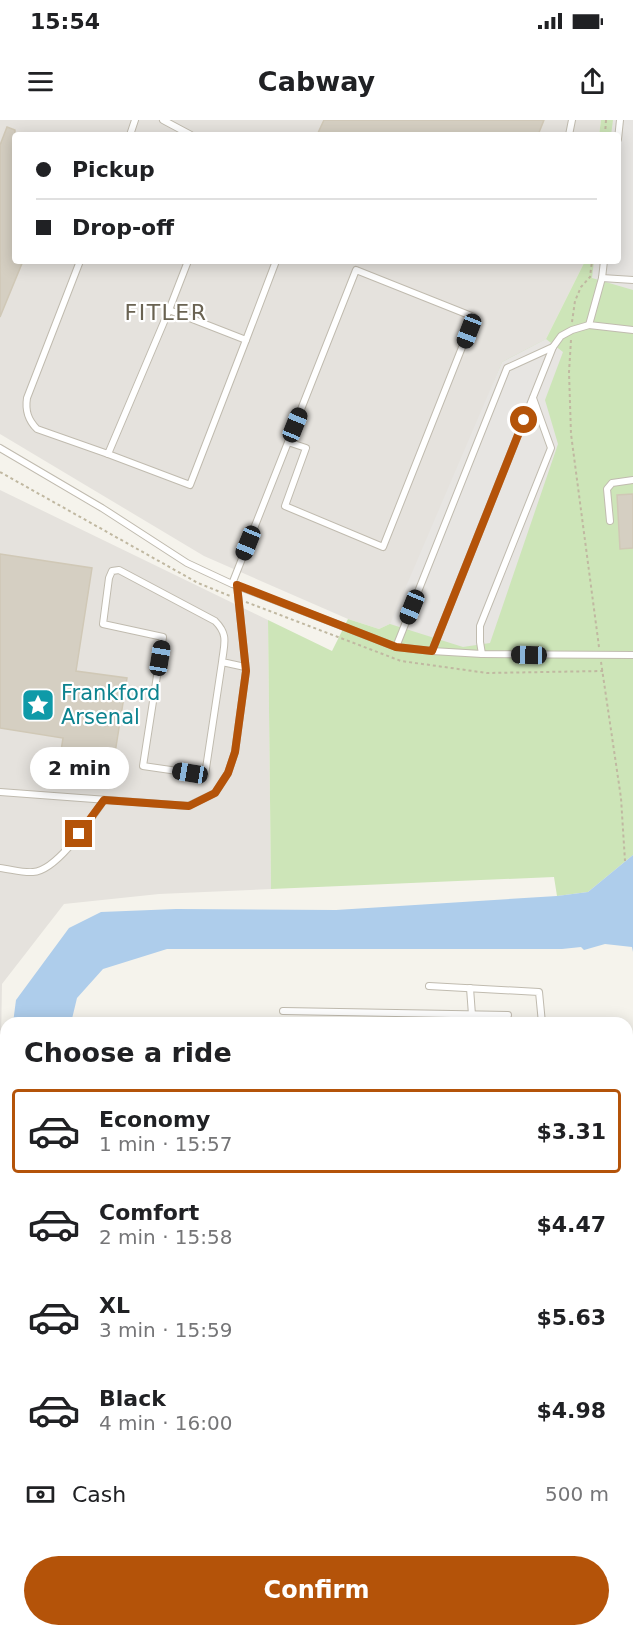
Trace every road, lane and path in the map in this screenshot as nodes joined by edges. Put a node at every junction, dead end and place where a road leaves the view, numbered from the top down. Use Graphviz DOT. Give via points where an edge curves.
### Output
graph roads {
  1 [pos="126,120"];
  2 [pos="163,120"];
  3 [pos="135,122"];
  4 [pos="185,132"];
  5 [pos="79,264"];
  6 [pos="187,264"];
  7 [pos="275,264"];
  8 [pos="592,264"];
  9 [pos="604,264"];
  10 [pos="602,278"];
  11 [pos="633,280"];
  12 [pos="169,310"];
  13 [pos="573,319"];
  14 [pos="589,325"];
  15 [pos="633,330"];
  16 [pos="246,340"];
  17 [pos="571,340"];
  18 [pos="553,347"];
  19 [pos="533,397"];
  20 [pos="288,442"];
  21 [pos="0,448"];
  22 [pos="108,454"];
  23 [pos="0,472"];
  24 [pos="633,480"];
  25 [pos="610,521"];
  26 [pos="234,585"];
  27 [pos="219,591"];
  28 [pos="396,647"];
  29 [pos="599,647"];
  30 [pos="432,651"];
  31 [pos="482,654"];
  32 [pos="633,655"];
  33 [pos="222,662"];
  34 [pos="601,662"];
  35 [pos="245,667"];
  36 [pos="0,792"];
  37 [pos="104,800"];
  38 [pos="625,861"];
  39 [pos="0,868"];
  40 [pos="429,986"];
  41 [pos="470,988"];
  42 [pos="283,1011"];
  43 [pos="472,1016"];
  44 [pos="508,1016"];
  45 [pos="541,1017"];
  1 -- 3 [label="lane"];
  2 -- 4 [label="lane"];
  5 -- 22 [label="lane" via="27,398 27,415 38,429"];
  6 -- 12 [label="lane"];
  7 -- 16 [label="lane"];
  8 -- 13 [label="path" via="590,277 575,301"];
  9 -- 10 [label="lane"];
  10 -- 11 [label="lane"];
  10 -- 14 [label="lane"];
  12 -- 16 [label="lane"];
  12 -- 22 [label="lane"];
  14 -- 15 [label="lane"];
  14 -- 18 [label="lane" via="561,336"];
  16 -- 22 [label="lane" via="190,485"];
  17 -- 29 [label="path" via="571,434"];
  18 -- 19 [label="lane"];
  18 -- 28 [label="lane" via="507,368"];
  19 -- 30 [label="lane"];
  19 -- 31 [label="lane" via="551,448 480,626"];
  20 -- 20 [label="lane" via="356,270 474,317 383,547 285,506 306,448"];
  20 -- 26 [label="lane"];
  21 -- 26 [label="lane" via="187,563"];
  23 -- 27 [label="path"];
  24 -- 25 [label="lane" via="612,483 607,489"];
  26 -- 28 [label="lane"];
  26 -- 35 [label="lane"];
  28 -- 30 [label="lane"];
  30 -- 31 [label="lane"];
  31 -- 32 [label="lane"];
  33 -- 33 [label="lane" via="223,629 214,621 119,570 112,571 103,624 163,637 143,766 205,775"];
  33 -- 35 [label="lane"];
  34 -- 38 [label="path"];
  35 -- 37 [label="lane" via="235,752 215,793 189,806"];
  36 -- 37 [label="lane"];
  37 -- 39 [label="lane" via="67,849 48,867 33,873"];
  40 -- 41 [label="lane"];
  41 -- 43 [label="lane"];
  41 -- 45 [label="lane" via="539,992"];
  42 -- 43 [label="lane"];
  43 -- 44 [label="lane"];
}
